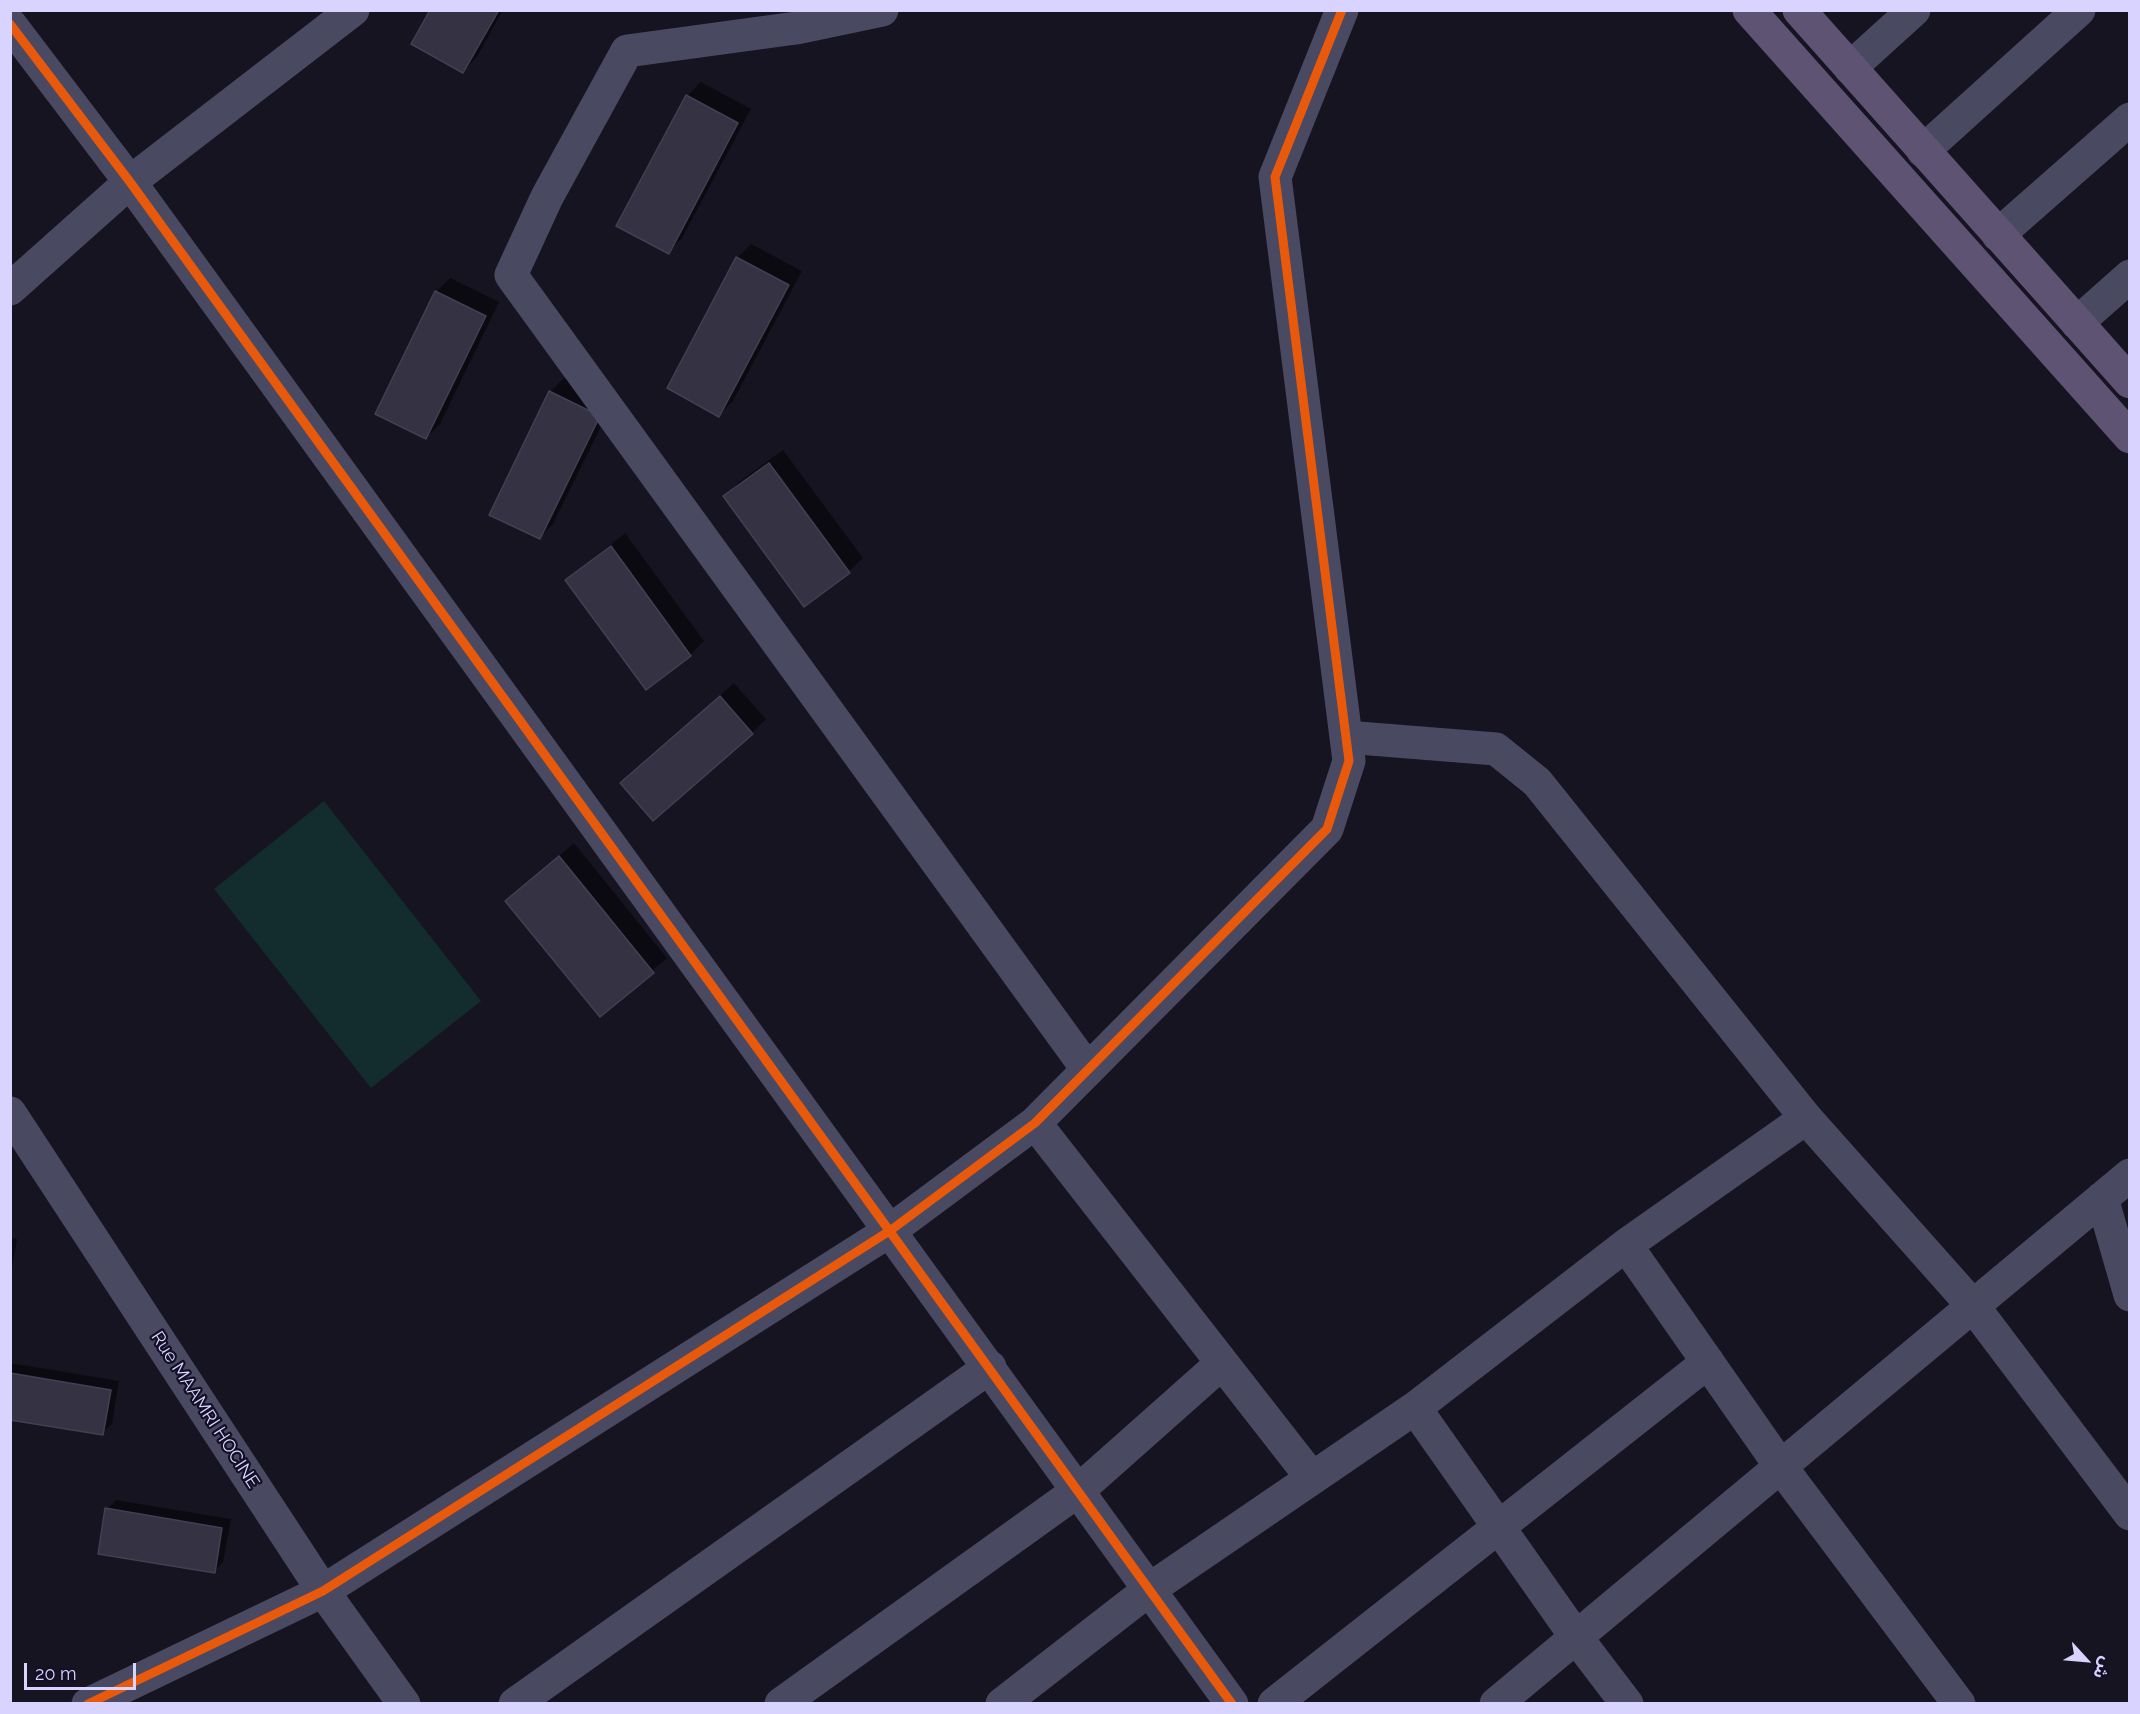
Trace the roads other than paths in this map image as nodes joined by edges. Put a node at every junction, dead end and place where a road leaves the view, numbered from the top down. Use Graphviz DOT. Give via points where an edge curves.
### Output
graph roads {
  1 [pos="353,10"];
  2 [pos="882,10"];
  3 [pos="1342,10"];
  4 [pos="1749,10"];
  5 [pos="1798,10"];
  6 [pos="1914,10"];
  7 [pos="2079,10"];
  8 [pos="10,24"];
  9 [pos="1850,68"];
  10 [pos="2130,119"];
  11 [pos="1923,151"];
  12 [pos="130,182"];
  13 [pos="1998,235"];
  14 [pos="2130,276"];
  15 [pos="10,289"];
  16 [pos="2077,323"];
  17 [pos="2130,382"];
  18 [pos="2130,437"];
  19 [pos="1346,737"];
  20 [pos="1088,1070"];
  21 [pos="10,1113"];
  22 [pos="1806,1118"];
  23 [pos="1035,1123"];
  24 [pos="2130,1175"];
  25 [pos="2102,1198"];
  26 [pos="891,1230"];
  27 [pos="1626,1245"];
  28 [pos="2130,1295"];
  29 [pos="1973,1306"];
  30 [pos="1708,1362"];
  31 [pos="1222,1363"];
  32 [pos="990,1367"];
  33 [pos="1414,1408"];
  34 [pos="1780,1467"];
  35 [pos="1312,1478"];
  36 [pos="1079,1490"];
  37 [pos="2130,1514"];
  38 [pos="1498,1527"];
  39 [pos="1150,1589"];
  40 [pos="323,1591"];
  41 [pos="1576,1637"];
  42 [pos="88,1704"];
  43 [pos="404,1704"];
  44 [pos="515,1704"];
  45 [pos="781,1704"];
  46 [pos="1002,1704"];
  47 [pos="1232,1704"];
  48 [pos="1274,1704"];
  49 [pos="1496,1704"];
  50 [pos="1627,1704"];
  51 [pos="1959,1704"];
  1 -- 12 [label="street"];
  2 -- 20 [label="street" via="796,28 627,51 547,197 511,275"];
  3 -- 19 [label="street" via="1275,177"];
  4 -- 18 [label="main road"];
  5 -- 9 [label="main road"];
  6 -- 9 [label="street"];
  7 -- 11 [label="street"];
  8 -- 12 [label="street"];
  9 -- 11 [label="main road"];
  10 -- 13 [label="street"];
  11 -- 13 [label="main road"];
  12 -- 15 [label="street"];
  12 -- 26 [label="street"];
  13 -- 16 [label="main road"];
  14 -- 16 [label="street"];
  16 -- 17 [label="main road"];
  19 -- 20 [label="street" via="1349,761 1327,829"];
  19 -- 22 [label="street" via="1496,749 1537,782"];
  20 -- 23 [label="street"];
  21 -- 40 [label="street, Rue MAAMRI HOCINE"];
  22 -- 27 [label="street"];
  22 -- 29 [label="street"];
  23 -- 26 [label="street"];
  23 -- 31 [label="street"];
  24 -- 25 [label="street"];
  25 -- 28 [label="street"];
  25 -- 29 [label="street"];
  26 -- 32 [label="street"];
  26 -- 40 [label="street"];
  27 -- 30 [label="street"];
  27 -- 33 [label="street"];
  29 -- 34 [label="street"];
  29 -- 37 [label="street"];
  30 -- 34 [label="street"];
  30 -- 38 [label="street"];
  31 -- 35 [label="street"];
  31 -- 36 [label="street"];
  32 -- 36 [label="street"];
  32 -- 44 [label="street"];
  33 -- 35 [label="street"];
  33 -- 38 [label="street"];
  34 -- 41 [label="street"];
  34 -- 51 [label="street"];
  35 -- 39 [label="street"];
  36 -- 39 [label="street"];
  36 -- 45 [label="street"];
  38 -- 41 [label="street"];
  38 -- 48 [label="street"];
  39 -- 46 [label="street"];
  39 -- 47 [label="street"];
  40 -- 42 [label="street"];
  40 -- 43 [label="street, Rue MAAMRI HOCINE"];
  41 -- 49 [label="street"];
  41 -- 50 [label="street"];
}
